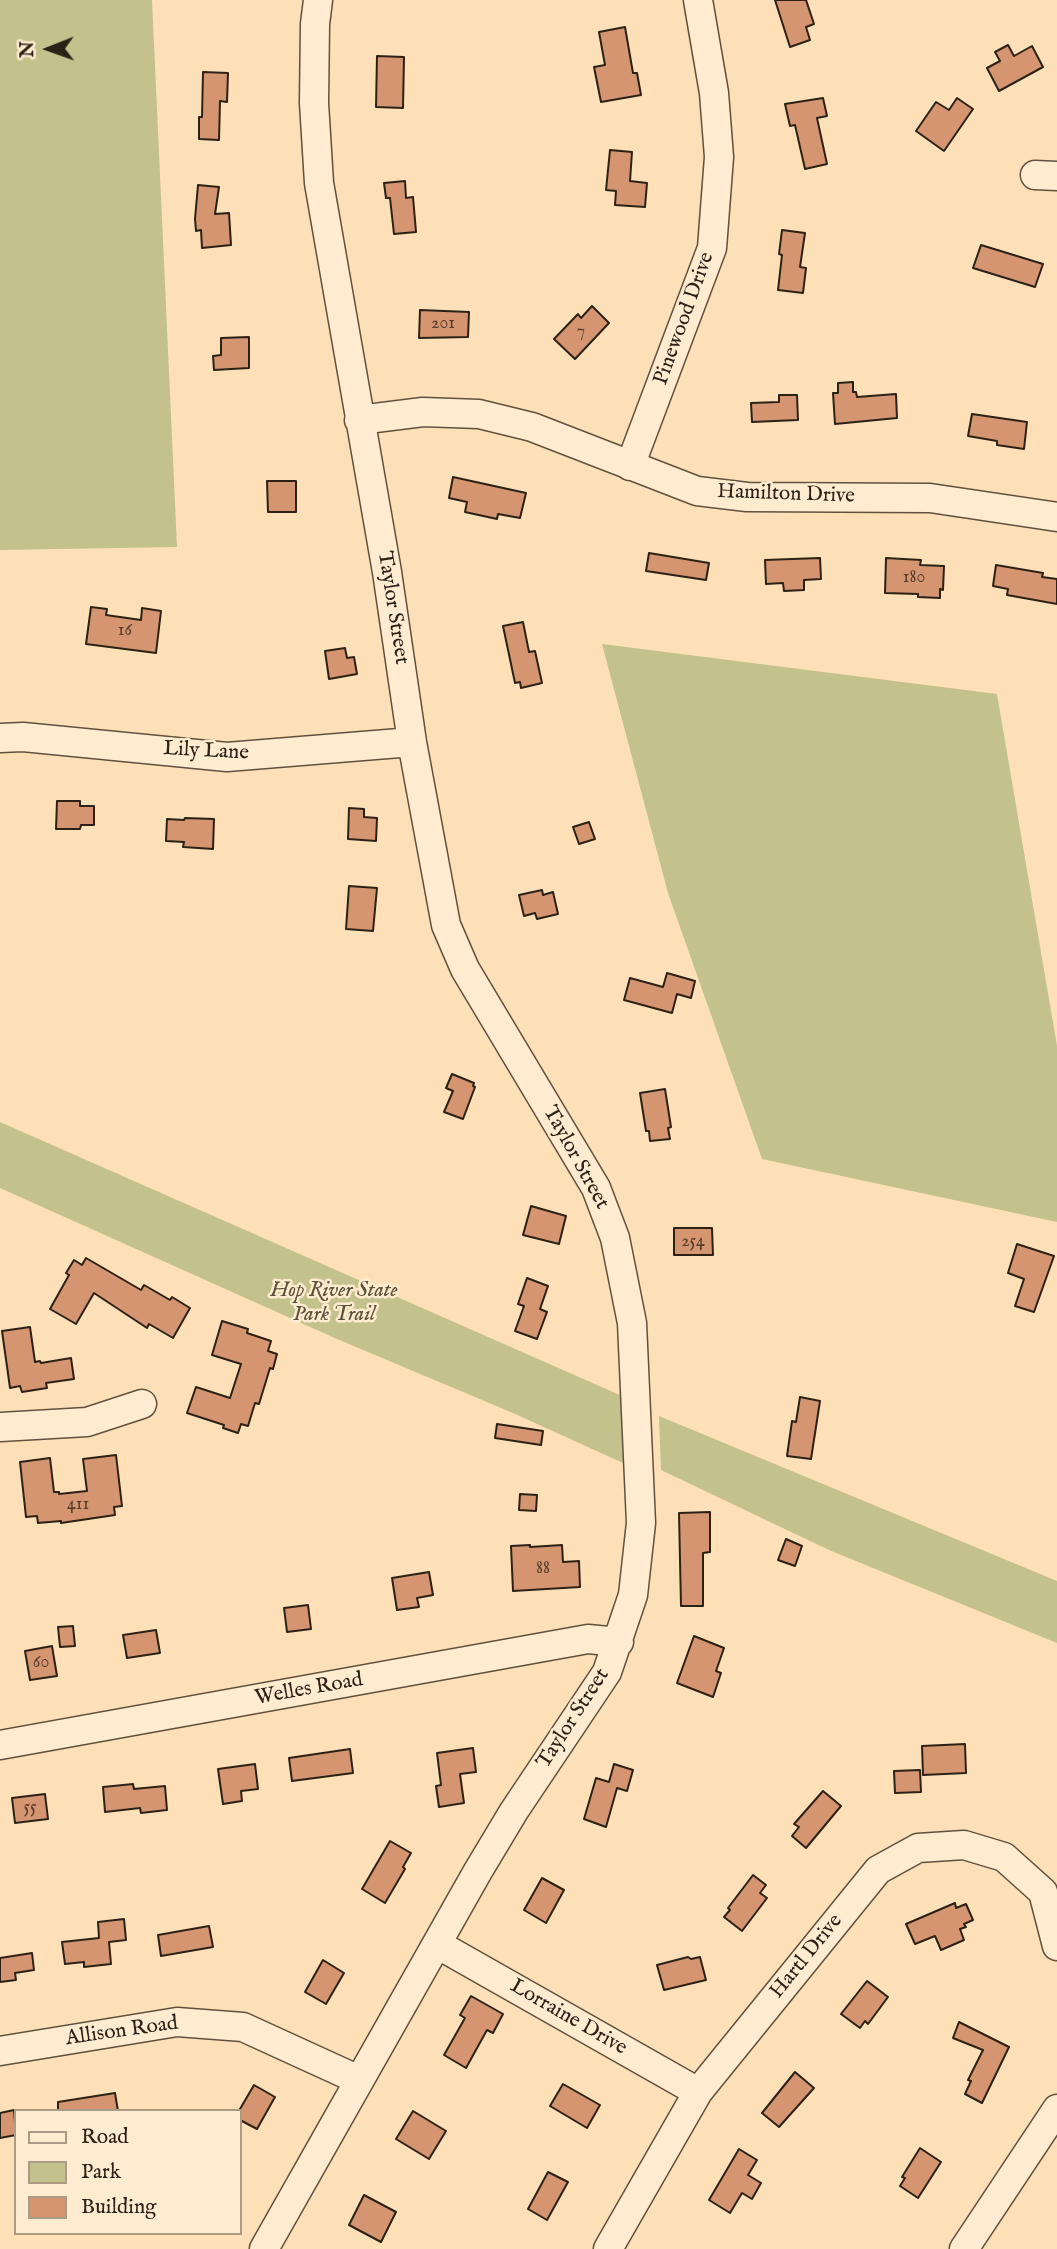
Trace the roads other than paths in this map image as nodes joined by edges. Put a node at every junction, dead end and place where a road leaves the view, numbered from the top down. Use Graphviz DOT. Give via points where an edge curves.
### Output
graph roads {
  1 [pos="318,0"];
  2 [pos="698,0"];
  3 [pos="359,420"];
  4 [pos="630,466"];
  5 [pos="1057,517"];
  6 [pos="0,738"];
  7 [pos="412,742"];
  8 [pos="142,1404"];
  9 [pos="0,1427"];
  10 [pos="619,1642"];
  11 [pos="0,1745"];
  12 [pos="437,1944"];
  13 [pos="1057,1946"];
  14 [pos="0,2051"];
  15 [pos="359,2080"];
  16 [pos="698,2092"];
  17 [pos="1057,2109"];
  18 [pos="264,2249"];
  19 [pos="608,2249"];
  20 [pos="964,2249"];
  1 -- 3 [label="street, Taylor Street" via="314,103 320,183"];
  2 -- 4 [label="street, Pinewood Drive" via="714,93 719,157 712,248"];
  3 -- 4 [label="street, Hamilton Drive" via="423,412 479,414 532,427"];
  3 -- 7 [label="street, Taylor Street"];
  4 -- 5 [label="street, Hamilton Drive" via="697,491 774,497 930,498"];
  6 -- 7 [label="street, Lily Lane" via="227,757"];
  7 -- 10 [label="street, Taylor Street" via="446,925 465,969 596,1188 615,1238 632,1323 641,1523 634,1595"];
  8 -- 9 [label="street" via="87,1422"];
  10 -- 11 [label="street, Welles Road" via="588,1639"];
  10 -- 12 [label="street, Taylor Street" via="607,1672 514,1811"];
  12 -- 15 [label="street, Taylor Street"];
  12 -- 16 [label="street, Lorraine Drive"];
  13 -- 16 [label="street, Hartl Drive" via="1043,1892 1004,1857 964,1845 918,1848 878,1870"];
  14 -- 15 [label="street, Allison Road" via="177,2022 243,2027"];
  15 -- 18 [label="street, Taylor Street"];
  16 -- 19 [label="street, Hartl Drive"];
  17 -- 20 [label="street"];
}
